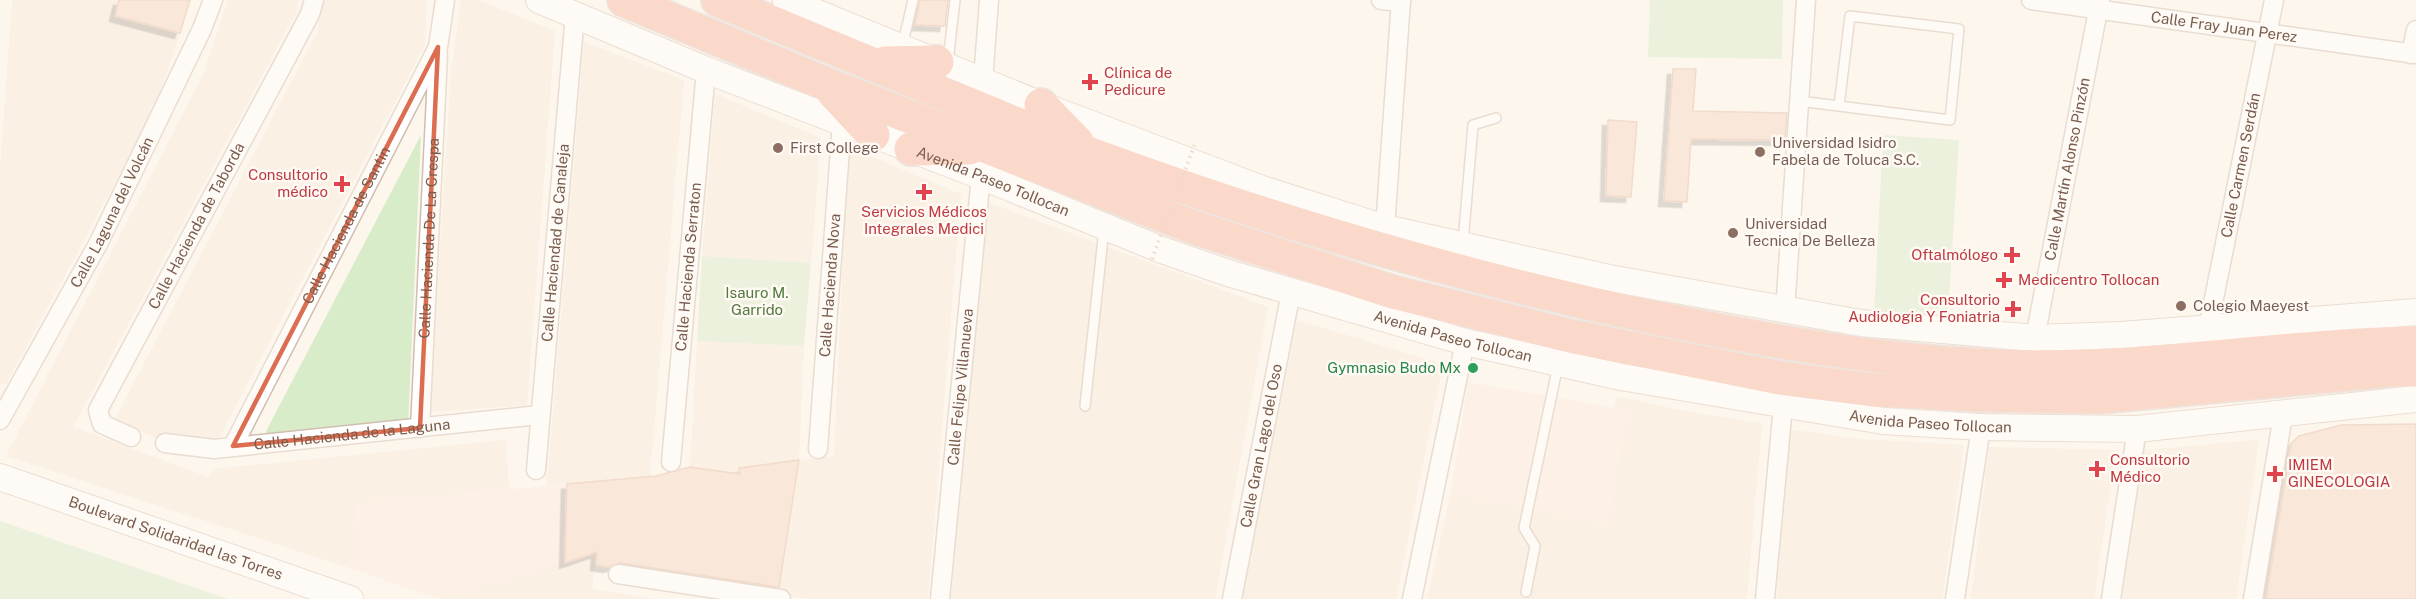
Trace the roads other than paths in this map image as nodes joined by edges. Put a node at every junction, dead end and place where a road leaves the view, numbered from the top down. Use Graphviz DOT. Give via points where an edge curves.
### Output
graph roads {
  1 [pos="213,0"];
  2 [pos="314,0"];
  3 [pos="445,0"];
  4 [pos="539,0"];
  5 [pos="624,0"];
  6 [pos="717,0"];
  7 [pos="786,0"];
  8 [pos="913,0"];
  9 [pos="955,0"];
  10 [pos="989,0"];
  11 [pos="1381,0"];
  12 [pos="1806,0"];
  13 [pos="2031,0"];
  14 [pos="2274,0"];
  15 [pos="1401,1"];
  16 [pos="2099,5"];
  17 [pos="575,14"];
  18 [pos="2416,30"];
  19 [pos="2268,34"];
  20 [pos="438,46"];
  21 [pos="902,46"];
  22 [pos="2414,54"];
  23 [pos="869,63"];
  24 [pos="943,65"];
  25 [pos="706,70"];
  26 [pos="983,81"];
  27 [pos="826,84"];
  28 [pos="1800,101"];
  29 [pos="1041,105"];
  30 [pos="1839,106"];
  31 [pos="1496,118"];
  32 [pos="842,122"];
  33 [pos="873,135"];
  34 [pos="911,148"];
  35 [pos="1089,154"];
  36 [pos="983,161"];
  37 [pos="1104,226"];
  38 [pos="1385,228"];
  39 [pos="1463,245"];
  40 [pos="1291,292"];
  41 [pos="1785,311"];
  42 [pos="2416,312"];
  43 [pos="2208,328"];
  44 [pos="2035,338"];
  45 [pos="1465,342"];
  46 [pos="2416,343"];
  47 [pos="1559,363"];
  48 [pos="2416,370"];
  49 [pos="2416,399"];
  50 [pos="1085,406"];
  51 [pos="1784,406"];
  52 [pos="539,415"];
  53 [pos="2283,415"];
  54 [pos="0,420"];
  55 [pos="1981,427"];
  56 [pos="420,428"];
  57 [pos="2137,429"];
  58 [pos="131,437"];
  59 [pos="165,443"];
  60 [pos="233,446"];
  61 [pos="818,449"];
  62 [pos="671,462"];
  63 [pos="536,470"];
  64 [pos="0,477"];
  65 [pos="618,574"];
  66 [pos="1526,592"];
  67 [pos="340,597"];
  68 [pos="781,599"];
  69 [pos="940,599"];
  70 [pos="1232,599"];
  71 [pos="1412,599"];
  72 [pos="1765,599"];
  73 [pos="1955,599"];
  74 [pos="2111,599"];
  75 [pos="2253,599"];
  1 -- 54 [label="street, Calle Laguna del Volcán" via="98,244"];
  2 -- 58 [label="street, Calle Hacienda de Taborda" via="98,410 102,424"];
  3 -- 20 [label="street, Calle Hacienda de Santin"];
  4 -- 17 [label="main road, Avenida Paseo Tollocan"];
  5 -- 27 [label="highway, Avenida Paseo Tollocan"];
  6 -- 23 [label="highway"];
  7 -- 21 [label="main road"];
  8 -- 21 [label="lane"];
  9 -- 24 [label="lane"];
  10 -- 26 [label="street"];
  11 -- 15 [label="street"];
  12 -- 28 [label="street"];
  13 -- 16 [label="street, Calle Fray Juan Perez"];
  14 -- 19 [label="street, Calle Carmen Serdán"];
  15 -- 38 [label="street"];
  16 -- 19 [label="street, Calle Fray Juan Perez"];
  16 -- 44 [label="street, Calle Martín Alonso Pinzón"];
  17 -- 25 [label="main road, Avenida Paseo Tollocan"];
  17 -- 52 [label="street, Calle Haciendad de Canaleja"];
  18 -- 22 [label="street"];
  19 -- 22 [label="street, Calle Fray Juan Perez"];
  19 -- 43 [label="street, Calle Carmen Serdán"];
  20 -- 56 [label="street, Calle Hacienda De La Crespa"];
  20 -- 60 [label="street, Calle Hacienda de Santin"];
  21 -- 24 [label="main road"];
  23 -- 24 [label="highway"];
  23 -- 35 [label="highway"];
  24 -- 26 [label="main road"];
  25 -- 32 [label="main road, Avenida Paseo Tollocan"];
  25 -- 62 [label="street, Calle Hacienda Serraton"];
  26 -- 29 [label="main road"];
  27 -- 33 [label="highway"];
  27 -- 36 [label="highway, Avenida Paseo Tollocan"];
  28 -- 30 [label="lane"];
  28 -- 41 [label="street"];
  29 -- 35 [label="highway"];
  29 -- 38 [label="main road" via="1196,166"];
  30 -- 30 [label="lane" via="1950,120 1959,29 1850,16"];
  31 -- 39 [label="lane" via="1473,125"];
  32 -- 33 [label="main road, Avenida Paseo Tollocan"];
  32 -- 61 [label="street, Calle Hacienda Nova"];
  33 -- 34 [label="main road, Avenida Paseo Tollocan"];
  34 -- 36 [label="highway"];
  35 -- 46 [label="highway" via="1429,264 1588,303 1817,348 2004,367 2096,365"];
  36 -- 37 [label="main road, Avenida Paseo Tollocan"];
  36 -- 48 [label="highway, Avenida Paseo Tollocan" via="1393,292 1570,336 1780,378 1873,390 2098,398"];
  36 -- 69 [label="street, Calle Felipe Villanueva"];
  37 -- 40 [label="main road, Avenida Paseo Tollocan" via="1195,262"];
  37 -- 50 [label="lane"];
  38 -- 39 [label="main road"];
  39 -- 41 [label="main road" via="1609,278"];
  40 -- 45 [label="main road, Avenida Paseo Tollocan"];
  40 -- 70 [label="street, Calle Gran Lago del Oso"];
  41 -- 44 [label="main road" via="1861,323"];
  42 -- 43 [label="main road"];
  43 -- 44 [label="main road"];
  45 -- 47 [label="main road, Avenida Paseo Tollocan"];
  45 -- 71 [label="street"];
  47 -- 51 [label="main road, Avenida Paseo Tollocan"];
  47 -- 66 [label="lane" via="1524,528 1535,546"];
  49 -- 53 [label="main road, Avenida Paseo Tollocan"];
  51 -- 55 [label="main road, Avenida Paseo Tollocan" via="1883,420"];
  51 -- 72 [label="street"];
  52 -- 56 [label="street, Calle Hacienda de la Laguna"];
  52 -- 63 [label="street, Calle Haciendad de Canaleja"];
  53 -- 57 [label="main road, Avenida Paseo Tollocan"];
  53 -- 75 [label="street"];
  55 -- 57 [label="main road, Avenida Paseo Tollocan"];
  55 -- 73 [label="street"];
  56 -- 60 [label="street, Calle Hacienda de la Laguna"];
  57 -- 74 [label="street"];
  59 -- 60 [label="street, Calle Hacienda de la Laguna" via="214,449"];
  64 -- 67 [label="main road, Boulevard Solidaridad las Torres"];
  65 -- 68 [label="street"];
}
